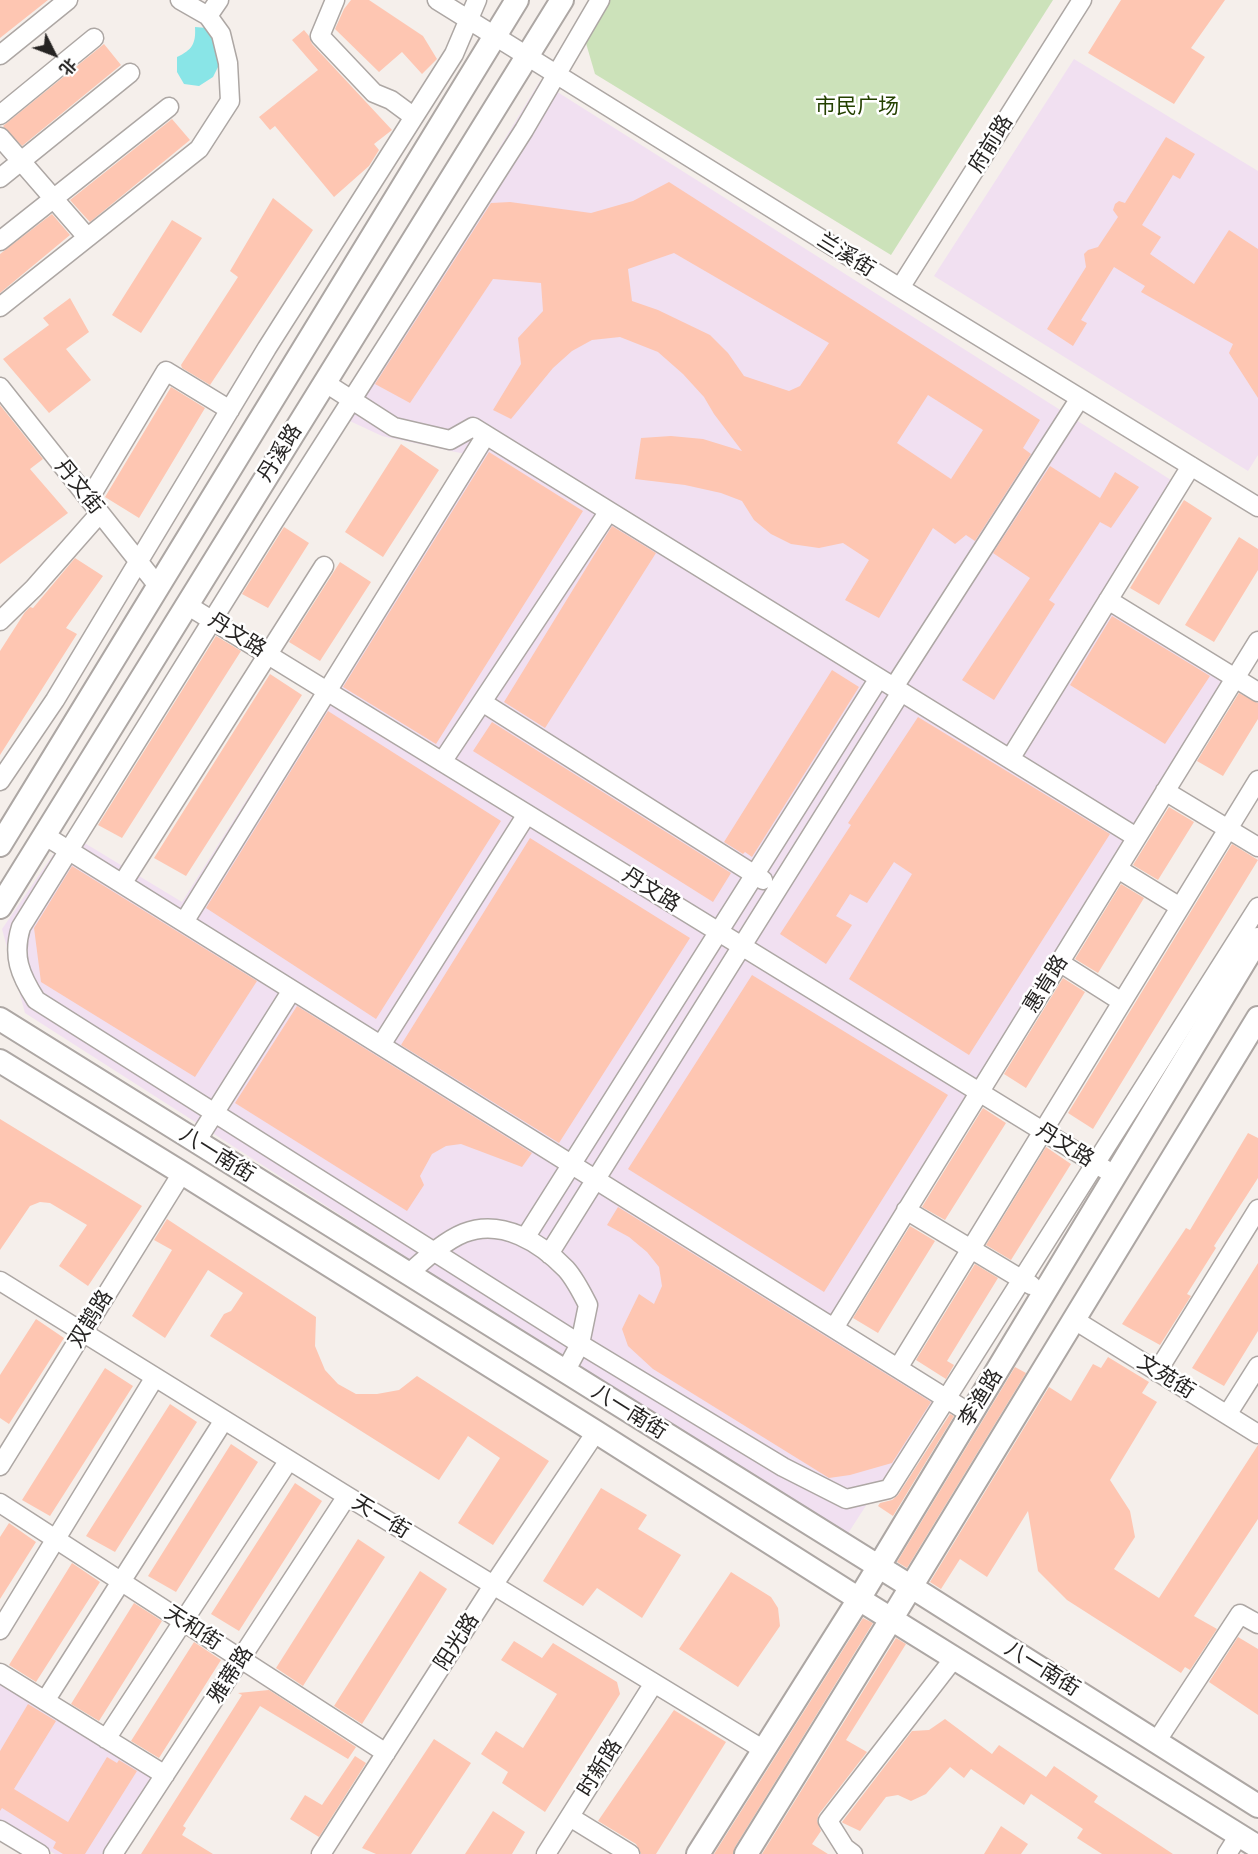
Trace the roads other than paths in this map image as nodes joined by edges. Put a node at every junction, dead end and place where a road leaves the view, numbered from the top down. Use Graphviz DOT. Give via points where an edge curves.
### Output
graph roads {
  1 [pos="68,0"];
  2 [pos="180,0"];
  3 [pos="219,0"];
  4 [pos="334,0"];
  5 [pos="437,0"];
  6 [pos="477,0"];
  7 [pos="517,0"];
  8 [pos="562,0"];
  9 [pos="600,0"];
  10 [pos="1082,0"];
  11 [pos="208,16"];
  12 [pos="469,20"];
  13 [pos="495,36"];
  14 [pos="94,38"];
  15 [pos="0,55"];
  16 [pos="526,57"];
  17 [pos="130,73"];
  18 [pos="556,76"];
  19 [pos="169,107"];
  20 [pos="0,115"];
  21 [pos="414,117"];
  22 [pos="0,137"];
  23 [pos="21,161"];
  24 [pos="0,178"];
  25 [pos="54,198"];
  26 [pos="87,237"];
  27 [pos="0,241"];
  28 [pos="900,288"];
  29 [pos="0,307"];
  30 [pos="324,382"];
  31 [pos="0,387"];
  32 [pos="1080,398"];
  33 [pos="351,399"];
  34 [pos="230,410"];
  35 [pos="486,435"];
  36 [pos="1191,466"];
  37 [pos="95,506"];
  38 [pos="1258,507"];
  39 [pos="609,511"];
  40 [pos="138,561"];
  41 [pos="324,566"];
  42 [pos="158,586"];
  43 [pos="1108,600"];
  44 [pos="187,605"];
  45 [pos="212,620"];
  46 [pos="0,621"];
  47 [pos="1258,641"];
  48 [pos="268,655"];
  49 [pos="1235,678"];
  50 [pos="891,686"];
  51 [pos="327,691"];
  52 [pos="1258,692"];
  53 [pos="482,702"];
  54 [pos="1010,759"];
  55 [pos="442,762"];
  56 [pos="1258,780"];
  57 [pos="0,781"];
  58 [pos="1165,791"];
  59 [pos="527,814"];
  60 [pos="1228,829"];
  61 [pos="44,836"];
  62 [pos="1136,837"];
  63 [pos="0,845"];
  64 [pos="1258,847"];
  65 [pos="69,850"];
  66 [pos="1118,868"];
  67 [pos="754,875"];
  68 [pos="122,884"];
  69 [pos="777,889"];
  70 [pos="0,907"];
  71 [pos="1180,907"];
  72 [pos="1258,907"];
  73 [pos="184,922"];
  74 [pos="719,932"];
  75 [pos="1258,939"];
  76 [pos="742,946"];
  77 [pos="1059,962"];
  78 [pos="292,990"];
  79 [pos="1122,1002"];
  80 [pos="1258,1018"];
  81 [pos="0,1019"];
  82 [pos="381,1045"];
  83 [pos="0,1061"];
  84 [pos="979,1092"];
  85 [pos="214,1112"];
  86 [pos="1043,1131"];
  87 [pos="196,1142"];
  88 [pos="573,1164"];
  89 [pos="1105,1170"];
  90 [pos="182,1173"];
  91 [pos="596,1179"];
  92 [pos="1258,1209"];
  93 [pos="906,1210"];
  94 [pos="525,1238"];
  95 [pos="971,1249"];
  96 [pos="434,1251"];
  97 [pos="549,1254"];
  98 [pos="408,1274"];
  99 [pos="1022,1280"];
  100 [pos="2,1287"];
  101 [pos="1044,1293"];
  102 [pos="1073,1319"];
  103 [pos="834,1328"];
  104 [pos="82,1333"];
  105 [pos="580,1344"];
  106 [pos="1258,1366"];
  107 [pos="898,1368"];
  108 [pos="565,1372"];
  109 [pos="1157,1372"];
  110 [pos="155,1377"];
  111 [pos="946,1399"];
  112 [pos="971,1414"];
  113 [pos="1227,1415"];
  114 [pos="224,1420"];
  115 [pos="596,1432"];
  116 [pos="1258,1434"];
  117 [pos="3,1454"];
  118 [pos="289,1460"];
  119 [pos="347,1496"];
  120 [pos="0,1503"];
  121 [pos="56,1539"];
  122 [pos="878,1568"];
  123 [pos="121,1581"];
  124 [pos="494,1584"];
  125 [pos="910,1586"];
  126 [pos="859,1599"];
  127 [pos="892,1618"];
  128 [pos="183,1622"];
  129 [pos="1258,1624"];
  130 [pos="0,1630"];
  131 [pos="955,1657"];
  132 [pos="241,1659"];
  133 [pos="0,1673"];
  134 [pos="654,1683"];
  135 [pos="45,1701"];
  136 [pos="106,1739"];
  137 [pos="1156,1742"];
  138 [pos="764,1750"];
  139 [pos="386,1753"];
  140 [pos="165,1775"];
  141 [pos="1258,1806"];
  142 [pos="570,1817"];
  143 [pos="0,1830"];
  144 [pos="1241,1845"];
  145 [pos="33,1853"];
  146 [pos="113,1854"];
  147 [pos="321,1854"];
  148 [pos="546,1854"];
  149 [pos="630,1854"];
  150 [pos="698,1854"];
  151 [pos="746,1854"];
  152 [pos="853,1854"];
  1 -- 15 [label="street"];
  2 -- 11 [label="street"];
  3 -- 11 [label="street"];
  4 -- 21 [label="street" via="320,36 374,93"];
  5 -- 12 [label="street, 兰溪街"];
  6 -- 12 [label="street"];
  7 -- 13 [label="main road, 丹溪路"];
  8 -- 16 [label="main road, 丹溪路"];
  9 -- 18 [label="street"];
  10 -- 28 [label="street, 府前路"];
  11 -- 26 [label="street" via="221,34 228,63 230,101 198,150"];
  12 -- 13 [label="street, 兰溪街"];
  12 -- 21 [label="street" via="454,54"];
  13 -- 16 [label="street, 兰溪街"];
  13 -- 42 [label="main road, 丹溪路"];
  14 -- 20 [label="street"];
  16 -- 18 [label="street, 兰溪街"];
  16 -- 30 [label="main road, 丹溪路"];
  17 -- 23 [label="street"];
  18 -- 28 [label="street, 兰溪街"];
  18 -- 33 [label="street"];
  19 -- 25 [label="street"];
  21 -- 34 [label="street"];
  22 -- 23 [label="street"];
  23 -- 24 [label="street"];
  23 -- 25 [label="street"];
  25 -- 26 [label="street"];
  25 -- 27 [label="street"];
  26 -- 29 [label="street"];
  28 -- 32 [label="street, 兰溪街"];
  30 -- 33 [label="street"];
  30 -- 44 [label="main road, 丹溪路"];
  31 -- 37 [label="street, 丹文街"];
  32 -- 36 [label="street, 兰溪街"];
  32 -- 50 [label="street"];
  33 -- 35 [label="street" via="394,427 450,440 473,427"];
  33 -- 45 [label="street"];
  34 -- 37 [label="street" via="166,371"];
  34 -- 40 [label="street"];
  35 -- 39 [label="street"];
  35 -- 51 [label="street"];
  36 -- 38 [label="street, 兰溪街"];
  36 -- 43 [label="street"];
  37 -- 40 [label="street, 丹文街"];
  37 -- 46 [label="street" via="34,588"];
  39 -- 50 [label="street"];
  39 -- 53 [label="street"];
  40 -- 42 [label="street, 丹文街"];
  40 -- 57 [label="street" via="55,700"];
  41 -- 48 [label="street"];
  42 -- 63 [label="main road, 丹溪路"];
  43 -- 49 [label="street"];
  43 -- 54 [label="street"];
  44 -- 45 [label="street, 丹文路"];
  44 -- 61 [label="main road, 丹溪路"];
  45 -- 48 [label="street, 丹文路"];
  45 -- 65 [label="street"];
  47 -- 49 [label="street, 惠肯路"];
  48 -- 51 [label="street, 丹文路"];
  48 -- 68 [label="street"];
  49 -- 52 [label="street"];
  49 -- 58 [label="street, 惠肯路"];
  50 -- 54 [label="street"];
  50 -- 67 [label="street"];
  50 -- 69 [label="street"];
  51 -- 55 [label="street, 丹文路"];
  51 -- 73 [label="street"];
  53 -- 55 [label="street"];
  53 -- 67 [label="street"];
  54 -- 62 [label="street"];
  55 -- 59 [label="street, 丹文路"];
  56 -- 60 [label="street"];
  58 -- 60 [label="street"];
  58 -- 62 [label="street, 惠肯路"];
  59 -- 74 [label="street, 丹文路"];
  59 -- 82 [label="street"];
  60 -- 64 [label="street"];
  60 -- 71 [label="street"];
  61 -- 65 [label="street"];
  61 -- 70 [label="main road, 丹溪路"];
  62 -- 66 [label="street, 惠肯路"];
  65 -- 68 [label="street"];
  65 -- 85 [label="street" via="18,935 18,965 25,984 36,1000"];
  66 -- 71 [label="street"];
  66 -- 77 [label="street, 惠肯路"];
  67 -- 69 [label="street"];
  67 -- 74 [label="street"];
  68 -- 73 [label="street"];
  69 -- 76 [label="street"];
  71 -- 79 [label="street"];
  72 -- 89 [label="street"];
  73 -- 78 [label="street"];
  74 -- 76 [label="street, 丹文路"];
  74 -- 88 [label="street"];
  75 -- 89 [label="main road, 李渔路"];
  76 -- 84 [label="street, 丹文路"];
  76 -- 91 [label="street"];
  77 -- 79 [label="street"];
  77 -- 84 [label="street, 惠肯路"];
  78 -- 82 [label="street"];
  78 -- 85 [label="street"];
  79 -- 86 [label="street"];
  80 -- 102 [label="main road, 李渔路"];
  81 -- 87 [label="main road, 八一南街"];
  82 -- 88 [label="street"];
  83 -- 90 [label="main road, 八一南街"];
  84 -- 86 [label="street, 丹文路"];
  84 -- 93 [label="street, 惠肯路"];
  85 -- 87 [label="street"];
  85 -- 96 [label="street"];
  86 -- 89 [label="street, 丹文路"];
  86 -- 95 [label="street"];
  87 -- 98 [label="main road, 八一南街"];
  88 -- 91 [label="street"];
  88 -- 94 [label="street"];
  89 -- 99 [label="street"];
  89 -- 101 [label="main road, 李渔路"];
  90 -- 104 [label="street, 双鹊路"];
  90 -- 115 [label="main road, 八一南街"];
  91 -- 97 [label="street"];
  91 -- 103 [label="street"];
  92 -- 109 [label="street"];
  93 -- 95 [label="street"];
  93 -- 103 [label="street, 惠肯路"];
  94 -- 96 [label="street" via="496,1228 464,1233"];
  94 -- 97 [label="street"];
  95 -- 99 [label="street"];
  95 -- 107 [label="street"];
  96 -- 98 [label="street"];
  96 -- 105 [label="street"];
  97 -- 105 [label="street" via="568,1271 588,1305"];
  98 -- 108 [label="main road, 八一南街"];
  99 -- 101 [label="street"];
  99 -- 111 [label="street"];
  100 -- 104 [label="street, 天一街"];
  101 -- 112 [label="main road, 李渔路"];
  102 -- 109 [label="street, 文苑街"];
  102 -- 125 [label="main road, 李渔路"];
  103 -- 107 [label="street"];
  104 -- 110 [label="street, 天一街"];
  104 -- 117 [label="street, 双鹊路"];
  105 -- 108 [label="street"];
  105 -- 111 [label="street" via="783,1467 846,1499 889,1489"];
  106 -- 113 [label="street"];
  107 -- 111 [label="street"];
  108 -- 122 [label="main road, 八一南街"];
  109 -- 113 [label="street, 文苑街"];
  110 -- 114 [label="street, 天一街"];
  110 -- 121 [label="street"];
  111 -- 112 [label="street"];
  112 -- 122 [label="main road, 李渔路"];
  113 -- 116 [label="street, 文苑街"];
  114 -- 118 [label="street, 天一街"];
  114 -- 123 [label="street"];
  115 -- 124 [label="street, 阳光路"];
  115 -- 126 [label="main road, 八一南街"];
  118 -- 119 [label="street, 天一街"];
  118 -- 128 [label="street"];
  119 -- 124 [label="street, 天一街"];
  119 -- 132 [label="street, 雅蒂路"];
  120 -- 121 [label="street, 天和街"];
  121 -- 123 [label="street, 天和街"];
  121 -- 130 [label="street"];
  122 -- 125 [label="main road, 八一南街"];
  122 -- 126 [label="main road, 李渔路"];
  123 -- 128 [label="street, 天和街"];
  123 -- 135 [label="street"];
  124 -- 134 [label="street, 天一街"];
  124 -- 139 [label="street, 阳光路"];
  125 -- 127 [label="main road, 李渔路"];
  125 -- 137 [label="main road, 八一南街"];
  126 -- 127 [label="main road, 八一南街"];
  126 -- 138 [label="main road, 李渔路"];
  127 -- 131 [label="main road, 八一南街"];
  127 -- 151 [label="main road, 李渔路"];
  128 -- 132 [label="street, 天和街"];
  128 -- 136 [label="street"];
  129 -- 137 [label="street" via="1240,1614"];
  131 -- 144 [label="main road, 八一南街"];
  131 -- 152 [label="street" via="828,1821 844,1848"];
  132 -- 139 [label="street, 天和街"];
  132 -- 140 [label="street, 雅蒂路"];
  133 -- 135 [label="street"];
  134 -- 138 [label="street, 天一街"];
  134 -- 142 [label="street, 时新路"];
  135 -- 136 [label="street"];
  136 -- 140 [label="street"];
  137 -- 141 [label="main road, 八一南街"];
  138 -- 150 [label="main road, 李渔路"];
  139 -- 147 [label="street, 阳光路"];
  140 -- 146 [label="street, 雅蒂路"];
  142 -- 148 [label="street, 时新路"];
  142 -- 149 [label="street"];
  143 -- 145 [label="street"];
}
